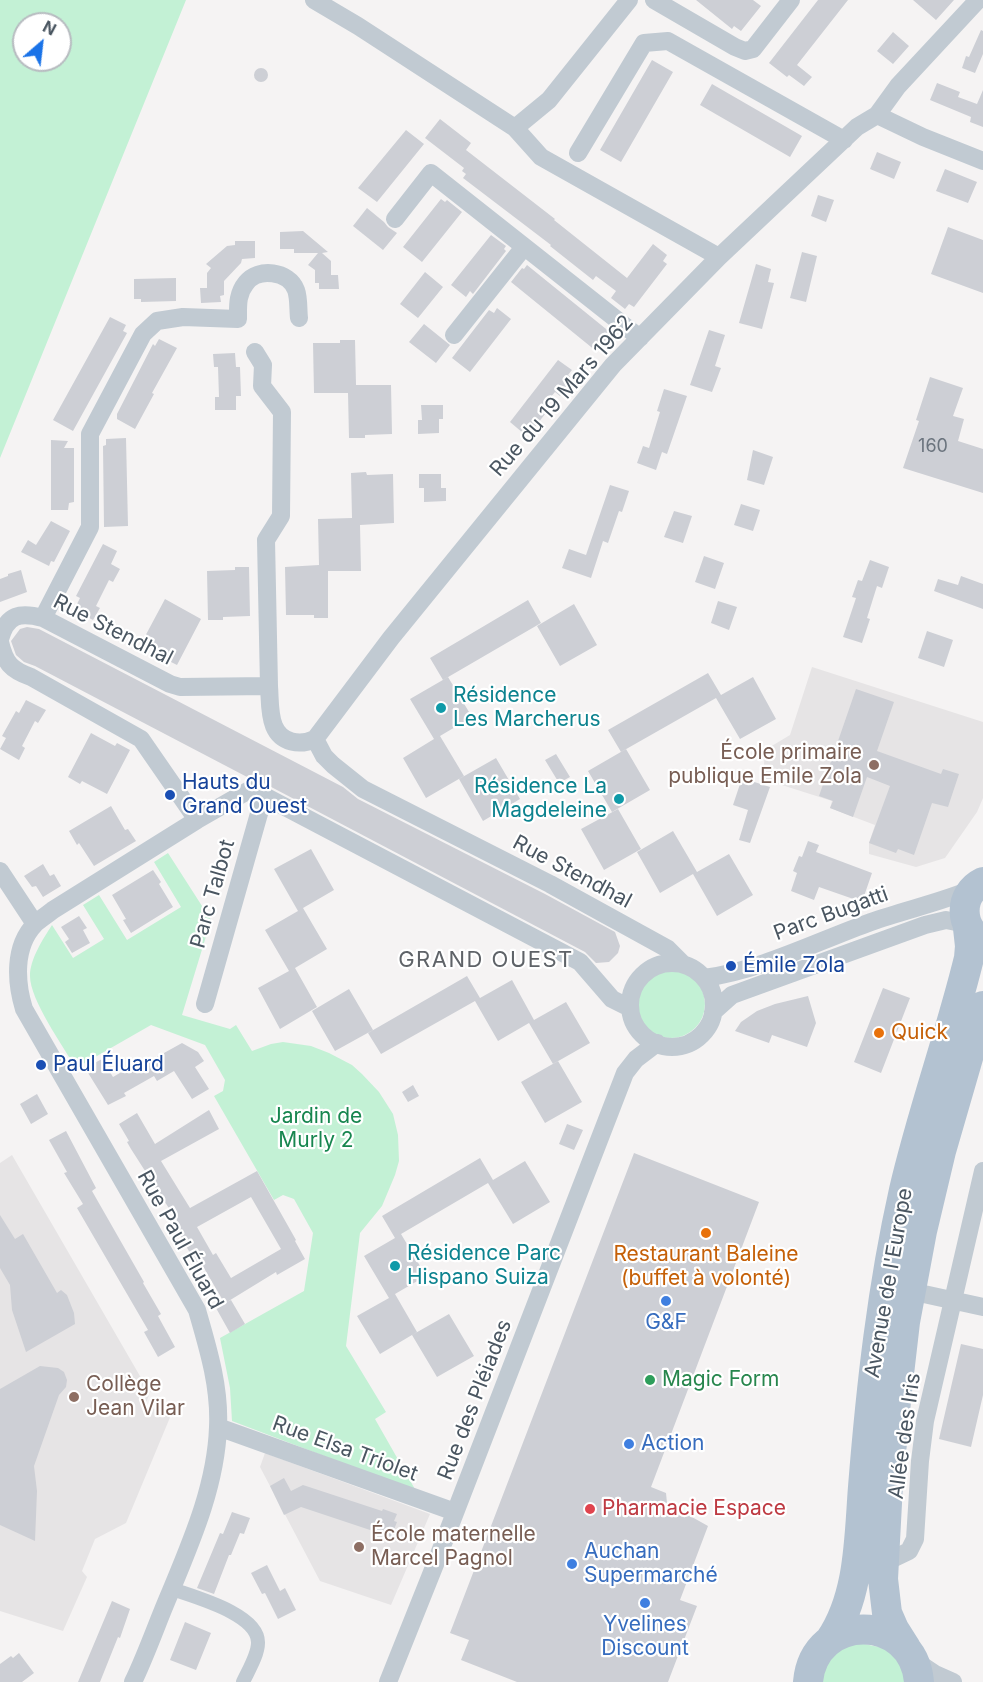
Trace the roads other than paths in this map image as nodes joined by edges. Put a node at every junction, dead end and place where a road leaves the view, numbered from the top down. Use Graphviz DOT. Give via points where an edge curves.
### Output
graph roads {
  1 [pos="314,0"];
  2 [pos="629,0"];
  3 [pos="654,0"];
  4 [pos="978,0"];
  5 [pos="787,2"];
  6 [pos="878,116"];
  7 [pos="515,128"];
  8 [pos="844,140"];
  9 [pos="578,153"];
  10 [pos="983,161"];
  11 [pos="395,219"];
  12 [pos="524,247"];
  13 [pos="719,257"];
  14 [pos="298,318"];
  15 [pos="454,335"];
  16 [pos="640,338"];
  17 [pos="255,352"];
  18 [pos="43,618"];
  19 [pos="0,641"];
  20 [pos="269,686"];
  21 [pos="315,739"];
  22 [pos="264,796"];
  23 [pos="197,819"];
  24 [pos="0,871"];
  25 [pos="977,886"];
  26 [pos="35,924"];
  27 [pos="972,931"];
  28 [pos="684,965"];
  29 [pos="704,978"];
  30 [pos="205,1004"];
  31 [pos="983,1006"];
  32 [pos="630,1008"];
  33 [pos="714,1012"];
  34 [pos="657,1043"];
  35 [pos="983,1171"];
  36 [pos="898,1288"];
  37 [pos="952,1299"];
  38 [pos="983,1307"];
  39 [pos="219,1427"];
  40 [pos="456,1512"];
  41 [pos="884,1563"];
  42 [pos="172,1588"];
  43 [pos="830,1640"];
  44 [pos="913,1663"];
  45 [pos="133,1682"];
  46 [pos="243,1682"];
  47 [pos="388,1682"];
  48 [pos="808,1682"];
  49 [pos="953,1682"];
  1 -- 7 [label="street"];
  2 -- 7 [label="street" via="549,100"];
  3 -- 5 [label="street" via="745,51 753,49"];
  4 -- 6 [label="street" via="898,86"];
  6 -- 8 [label="street, Rue du 19 Mars 1962" via="856,127"];
  6 -- 10 [label="street"];
  7 -- 13 [label="street" via="541,157"];
  8 -- 9 [label="street" via="668,41 644,43"];
  8 -- 13 [label="street, Rue du 19 Mars 1962"];
  11 -- 12 [label="street" via="431,173"];
  12 -- 15 [label="street"];
  12 -- 16 [label="street"];
  13 -- 16 [label="street, Rue du 19 Mars 1962"];
  14 -- 18 [label="street" via="297,291 290,281 275,273 263,273 246,282 238,298 238,319 183,317 157,321 143,334 90,434 90,527"];
  16 -- 21 [label="street, Rue du 19 Mars 1962" via="560,430"];
  17 -- 20 [label="street" via="263,365 262,386 282,412 282,516 266,540"];
  18 -- 19 [label="street, Rue Stendhal" via="27,614 12,618"];
  18 -- 20 [label="street, Rue Stendhal" via="170,684"];
  19 -- 23 [label="street, Rue Stendhal" via="14,670 141,739"];
  20 -- 21 [label="street" via="272,718 278,733 295,744"];
  21 -- 28 [label="street, Rue Stendhal" via="324,756 363,789 630,927 668,949"];
  22 -- 23 [label="street" via="251,789"];
  22 -- 30 [label="street, Parc Talbot"];
  22 -- 32 [label="street" via="580,963 612,999"];
  23 -- 26 [label="street"];
  24 -- 26 [label="street"];
  25 -- 27 [label="main road, Avenue de l'Europe" via="964,910"];
  25 -- 29 [label="street, Parc Bugatti" via="800,950"];
  26 -- 39 [label="street, Rue Paul Éluard" via="27,935 19,963 19,992 24,1009 197,1310 211,1356"];
  27 -- 33 [label="street, Parc Bugatti" via="942,921 905,932 732,996"];
  27 -- 36 [label="main road, Avenue de l'Europe" via="968,966 905,1188"];
  28 -- 29 [label="street"];
  28 -- 32 [label="street" via="664,964 646,972 637,982"];
  29 -- 33 [label="street" via="711,988"];
  31 -- 36 [label="main road, Avenue de l'Europe" via="922,1232"];
  32 -- 34 [label="street" via="638,1029"];
  33 -- 34 [label="street" via="708,1026 688,1044 674,1047"];
  34 -- 40 [label="street, Rue des Pléiades" via="625,1073"];
  35 -- 37 [label="street, Allée des Iris"];
  36 -- 37 [label="street"];
  36 -- 41 [label="main road, Avenue de l'Europe" via="897,1391"];
  36 -- 43 [label="main road, Avenue de l'Europe" via="869,1403 853,1585 845,1615"];
  37 -- 38 [label="street"];
  37 -- 41 [label="street, Allée des Iris" via="925,1421 915,1539 909,1551"];
  39 -- 40 [label="street, Rue Elsa Triolet"];
  39 -- 42 [label="street, Rue Paul Éluard" via="204,1506"];
  40 -- 47 [label="street, Rue des Pléiades"];
  41 -- 44 [label="main road, Avenue de l'Europe" via="887,1613"];
  42 -- 45 [label="street, Rue Paul Éluard"];
  42 -- 46 [label="street" via="250,1623 259,1645"];
  43 -- 44 [label="main road" via="846,1631 869,1629 891,1636"];
  43 -- 48 [label="main road, Avenue de l'Europe" via="815,1656"];
  44 -- 49 [label="street"];
}
